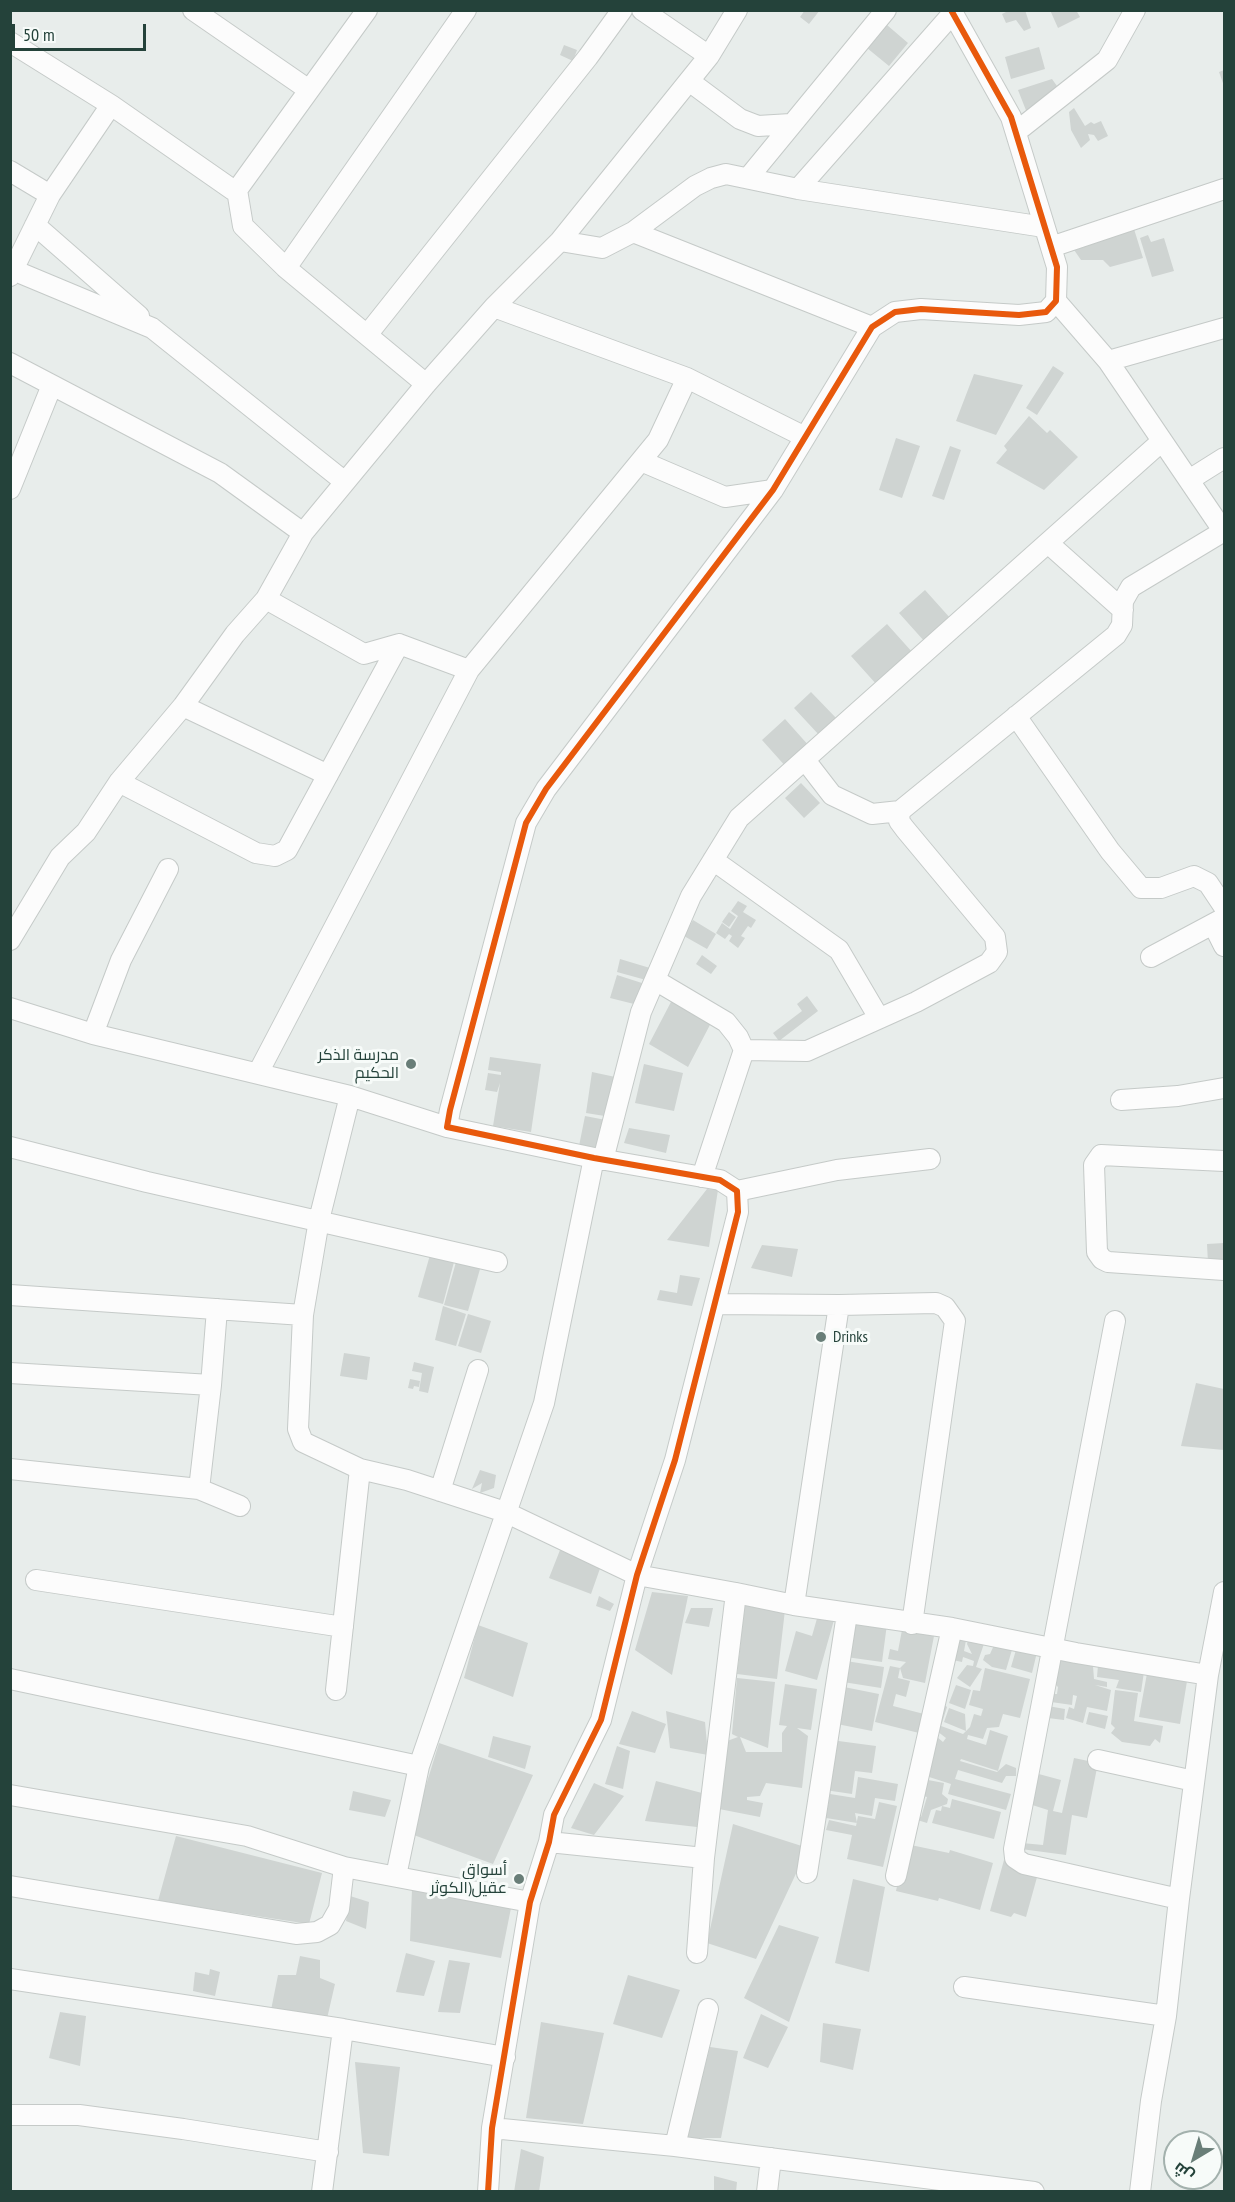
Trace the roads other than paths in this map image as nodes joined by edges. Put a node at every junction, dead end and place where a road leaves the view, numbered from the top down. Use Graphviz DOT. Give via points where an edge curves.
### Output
graph roads {
  1 [pos="193,10"];
  2 [pos="367,10"];
  3 [pos="466,10"];
  4 [pos="622,10"];
  5 [pos="642,10"];
  6 [pos="737,10"];
  7 [pos="886,10"];
  8 [pos="1135,10"];
  9 [pos="952,12"];
  10 [pos="10,42"];
  11 [pos="709,56"];
  12 [pos="689,81"];
  13 [pos="309,90"];
  14 [pos="111,105"];
  15 [pos="791,124"];
  16 [pos="1016,132"];
  17 [pos="10,171"];
  18 [pos="748,178"];
  19 [pos="798,189"];
  20 [pos="1224,189"];
  21 [pos="237,190"];
  22 [pos="50,195"];
  23 [pos="35,225"];
  24 [pos="1044,227"];
  25 [pos="633,232"];
  26 [pos="560,241"];
  27 [pos="1051,247"];
  28 [pos="286,268"];
  29 [pos="12,273"];
  30 [pos="1056,301"];
  31 [pos="494,308"];
  32 [pos="872,327"];
  33 [pos="152,328"];
  34 [pos="1224,328"];
  35 [pos="367,335"];
  36 [pos="1108,361"];
  37 [pos="10,363"];
  38 [pos="687,378"];
  39 [pos="426,384"];
  40 [pos="52,385"];
  41 [pos="805,437"];
  42 [pos="1162,441"];
  43 [pos="1224,458"];
  44 [pos="641,461"];
  45 [pos="1188,480"];
  46 [pos="345,482"];
  47 [pos="10,489"];
  48 [pos="773,490"];
  49 [pos="1224,531"];
  50 [pos="303,532"];
  51 [pos="1048,543"];
  52 [pos="266,599"];
  53 [pos="1123,610"];
  54 [pos="399,644"];
  55 [pos="469,670"];
  56 [pos="183,706"];
  57 [pos="1016,716"];
  58 [pos="805,760"];
  59 [pos="328,775"];
  60 [pos="119,782"];
  61 [pos="900,811"];
  62 [pos="714,860"];
  63 [pos="168,869"];
  64 [pos="1224,907"];
  65 [pos="1219,921"];
  66 [pos="13,933"];
  67 [pos="1224,946"];
  68 [pos="1151,957"];
  69 [pos="655,980"];
  70 [pos="10,1008"];
  71 [pos="879,1018"];
  72 [pos="93,1034"];
  73 [pos="744,1050"];
  74 [pos="258,1073"];
  75 [pos="1224,1088"];
  76 [pos="350,1096"];
  77 [pos="1121,1100"];
  78 [pos="447,1127"];
  79 [pos="10,1147"];
  80 [pos="598,1159"];
  81 [pos="930,1159"];
  82 [pos="1224,1161"];
  83 [pos="702,1177"];
  84 [pos="737,1191"];
  85 [pos="319,1220"];
  86 [pos="498,1262"];
  87 [pos="1224,1270"];
  88 [pos="10,1295"];
  89 [pos="715,1304"];
  90 [pos="839,1305"];
  91 [pos="217,1309"];
  92 [pos="303,1315"];
  93 [pos="1115,1321"];
  94 [pos="478,1370"];
  95 [pos="10,1373"];
  96 [pos="211,1385"];
  97 [pos="10,1469"];
  98 [pos="360,1469"];
  99 [pos="199,1489"];
  100 [pos="441,1491"];
  101 [pos="240,1506"];
  102 [pos="505,1512"];
  103 [pos="637,1575"];
  104 [pos="36,1580"];
  105 [pos="736,1593"];
  106 [pos="1224,1593"];
  107 [pos="794,1605"];
  108 [pos="848,1614"];
  109 [pos="912,1624"];
  110 [pos="343,1627"];
  111 [pos="952,1628"];
  112 [pos="1052,1647"];
  113 [pos="1208,1675"];
  114 [pos="10,1679"];
  115 [pos="336,1690"];
  116 [pos="1098,1760"];
  117 [pos="420,1766"];
  118 [pos="1194,1781"];
  119 [pos="10,1795"];
  120 [pos="549,1842"];
  121 [pos="704,1858"];
  122 [pos="344,1867"];
  123 [pos="807,1873"];
  124 [pos="396,1876"];
  125 [pos="896,1876"];
  126 [pos="10,1886"];
  127 [pos="1179,1899"];
  128 [pos="531,1902"];
  129 [pos="697,1953"];
  130 [pos="10,1979"];
  131 [pos="964,1987"];
  132 [pos="708,2010"];
  133 [pos="1166,2016"];
  134 [pos="343,2029"];
  135 [pos="505,2057"];
  136 [pos="10,2115"];
  137 [pos="492,2128"];
  138 [pos="675,2146"];
  139 [pos="328,2152"];
  140 [pos="771,2158"];
  141 [pos="1010,2189"];
  142 [pos="322,2192"];
  143 [pos="488,2192"];
  144 [pos="767,2192"];
  145 [pos="1034,2192"];
  146 [pos="1140,2192"];
  1 -- 13 [label="street"];
  2 -- 13 [label="street"];
  3 -- 28 [label="street"];
  4 -- 35 [label="street"];
  5 -- 11 [label="street"];
  6 -- 11 [label="street"];
  7 -- 15 [label="street"];
  8 -- 16 [label="street" via="1107,60"];
  9 -- 16 [label="street"];
  9 -- 19 [label="street"];
  10 -- 14 [label="street"];
  11 -- 12 [label="street"];
  12 -- 15 [label="street" via="749,123"];
  12 -- 26 [label="street"];
  13 -- 21 [label="street"];
  14 -- 21 [label="street"];
  14 -- 22 [label="street"];
  15 -- 18 [label="street"];
  16 -- 24 [label="street"];
  17 -- 22 [label="street"];
  18 -- 19 [label="street"];
  18 -- 25 [label="street" via="726,174 711,178"];
  19 -- 24 [label="street"];
  20 -- 27 [label="street"];
  21 -- 28 [label="street" via="243,226"];
  22 -- 23 [label="street"];
  23 -- 29 [label="street"];
  23 -- 33 [label="street"];
  24 -- 27 [label="street"];
  25 -- 26 [label="street" via="602,248"];
  25 -- 32 [label="street"];
  26 -- 31 [label="street"];
  27 -- 30 [label="street" via="1057,267"];
  28 -- 35 [label="street"];
  29 -- 33 [label="street"];
  30 -- 32 [label="street" via="1046,312 1019,315 921,309 895,312"];
  30 -- 36 [label="street"];
  31 -- 38 [label="street"];
  31 -- 39 [label="street"];
  32 -- 41 [label="street"];
  33 -- 46 [label="street"];
  34 -- 36 [label="street"];
  35 -- 39 [label="street"];
  36 -- 42 [label="street"];
  37 -- 40 [label="street"];
  38 -- 41 [label="street"];
  38 -- 44 [label="street" via="658,440"];
  39 -- 46 [label="street"];
  40 -- 47 [label="street"];
  40 -- 50 [label="street" via="220,474"];
  41 -- 48 [label="street"];
  42 -- 45 [label="street"];
  42 -- 51 [label="street"];
  43 -- 45 [label="street"];
  44 -- 48 [label="street" via="725,497"];
  44 -- 55 [label="street"];
  45 -- 49 [label="street"];
  46 -- 50 [label="street"];
  48 -- 78 [label="street" via="546,789 526,823"];
  49 -- 53 [label="street" via="1131,587"];
  50 -- 52 [label="street"];
  51 -- 53 [label="street"];
  51 -- 58 [label="street"];
  52 -- 54 [label="street" via="364,654"];
  52 -- 56 [label="street" via="235,634"];
  53 -- 57 [label="street" via="1122,625 1116,635"];
  54 -- 55 [label="street"];
  54 -- 59 [label="street"];
  55 -- 74 [label="street"];
  56 -- 59 [label="street"];
  56 -- 60 [label="street"];
  57 -- 61 [label="street"];
  57 -- 64 [label="street" via="1110,851 1141,888 1161,888 1194,876 1208,883"];
  58 -- 61 [label="street" via="832,795 872,814"];
  58 -- 62 [label="street" via="740,818"];
  59 -- 60 [label="street" via="286,850 275,856 256,853"];
  60 -- 66 [label="street" via="86,832 60,857"];
  61 -- 71 [label="street" via="899,821 905,829 995,937 997,952 989,963"];
  62 -- 69 [label="street" via="691,896"];
  62 -- 71 [label="street" via="839,950"];
  63 -- 72 [label="street" via="121,960"];
  65 -- 67 [label="street"];
  65 -- 68 [label="street"];
  69 -- 73 [label="street" via="726,1022"];
  69 -- 80 [label="street" via="641,1012"];
  70 -- 72 [label="street"];
  71 -- 73 [label="street" via="807,1051"];
  72 -- 74 [label="street"];
  73 -- 83 [label="street"];
  74 -- 76 [label="street"];
  75 -- 77 [label="street"];
  76 -- 78 [label="street"];
  76 -- 85 [label="street"];
  78 -- 80 [label="street"];
  79 -- 85 [label="street"];
  80 -- 83 [label="street"];
  80 -- 102 [label="street" via="544,1403"];
  81 -- 84 [label="street" via="837,1170"];
  82 -- 87 [label="street" via="1101,1155 1094,1165 1097,1252 1102,1259"];
  83 -- 84 [label="street" via="720,1180"];
  84 -- 89 [label="street" via="738,1212"];
  85 -- 86 [label="street"];
  85 -- 92 [label="street"];
  88 -- 91 [label="street"];
  89 -- 90 [label="street"];
  89 -- 103 [label="street" via="675,1460"];
  90 -- 107 [label="street"];
  90 -- 109 [label="street" via="936,1303 945,1307 955,1321"];
  91 -- 92 [label="street"];
  91 -- 96 [label="street"];
  92 -- 98 [label="street" via="298,1429 303,1442"];
  93 -- 112 [label="street"];
  94 -- 100 [label="street"];
  95 -- 96 [label="street"];
  96 -- 99 [label="street"];
  97 -- 99 [label="street"];
  98 -- 100 [label="street"];
  98 -- 110 [label="street"];
  99 -- 101 [label="street"];
  100 -- 102 [label="street"];
  102 -- 103 [label="street"];
  102 -- 117 [label="street"];
  103 -- 105 [label="street"];
  103 -- 120 [label="street" via="601,1720 554,1815"];
  104 -- 110 [label="street"];
  105 -- 107 [label="street"];
  105 -- 121 [label="street"];
  106 -- 113 [label="street"];
  107 -- 108 [label="street"];
  108 -- 109 [label="street"];
  108 -- 123 [label="street"];
  109 -- 111 [label="street"];
  110 -- 115 [label="street"];
  111 -- 112 [label="street"];
  111 -- 125 [label="street"];
  112 -- 113 [label="street"];
  112 -- 127 [label="street" via="1015,1858 1024,1864"];
  113 -- 118 [label="street"];
  114 -- 117 [label="street"];
  116 -- 118 [label="street"];
  117 -- 124 [label="street"];
  118 -- 127 [label="street"];
  119 -- 122 [label="street" via="248,1836"];
  120 -- 121 [label="street"];
  120 -- 128 [label="street"];
  121 -- 129 [label="street"];
  122 -- 124 [label="street"];
  122 -- 126 [label="street" via="339,1909 330,1925 317,1932 296,1934"];
  124 -- 128 [label="street"];
  127 -- 133 [label="street"];
  128 -- 135 [label="street"];
  130 -- 134 [label="street"];
  131 -- 133 [label="street"];
  132 -- 138 [label="street"];
  133 -- 146 [label="street"];
  134 -- 135 [label="street"];
  134 -- 139 [label="street"];
  135 -- 137 [label="street"];
  136 -- 139 [label="street" via="79,2115"];
  137 -- 138 [label="street"];
  137 -- 143 [label="street"];
  138 -- 140 [label="street"];
  139 -- 142 [label="street"];
  140 -- 141 [label="street"];
  140 -- 144 [label="street"];
  141 -- 145 [label="street"];
}
